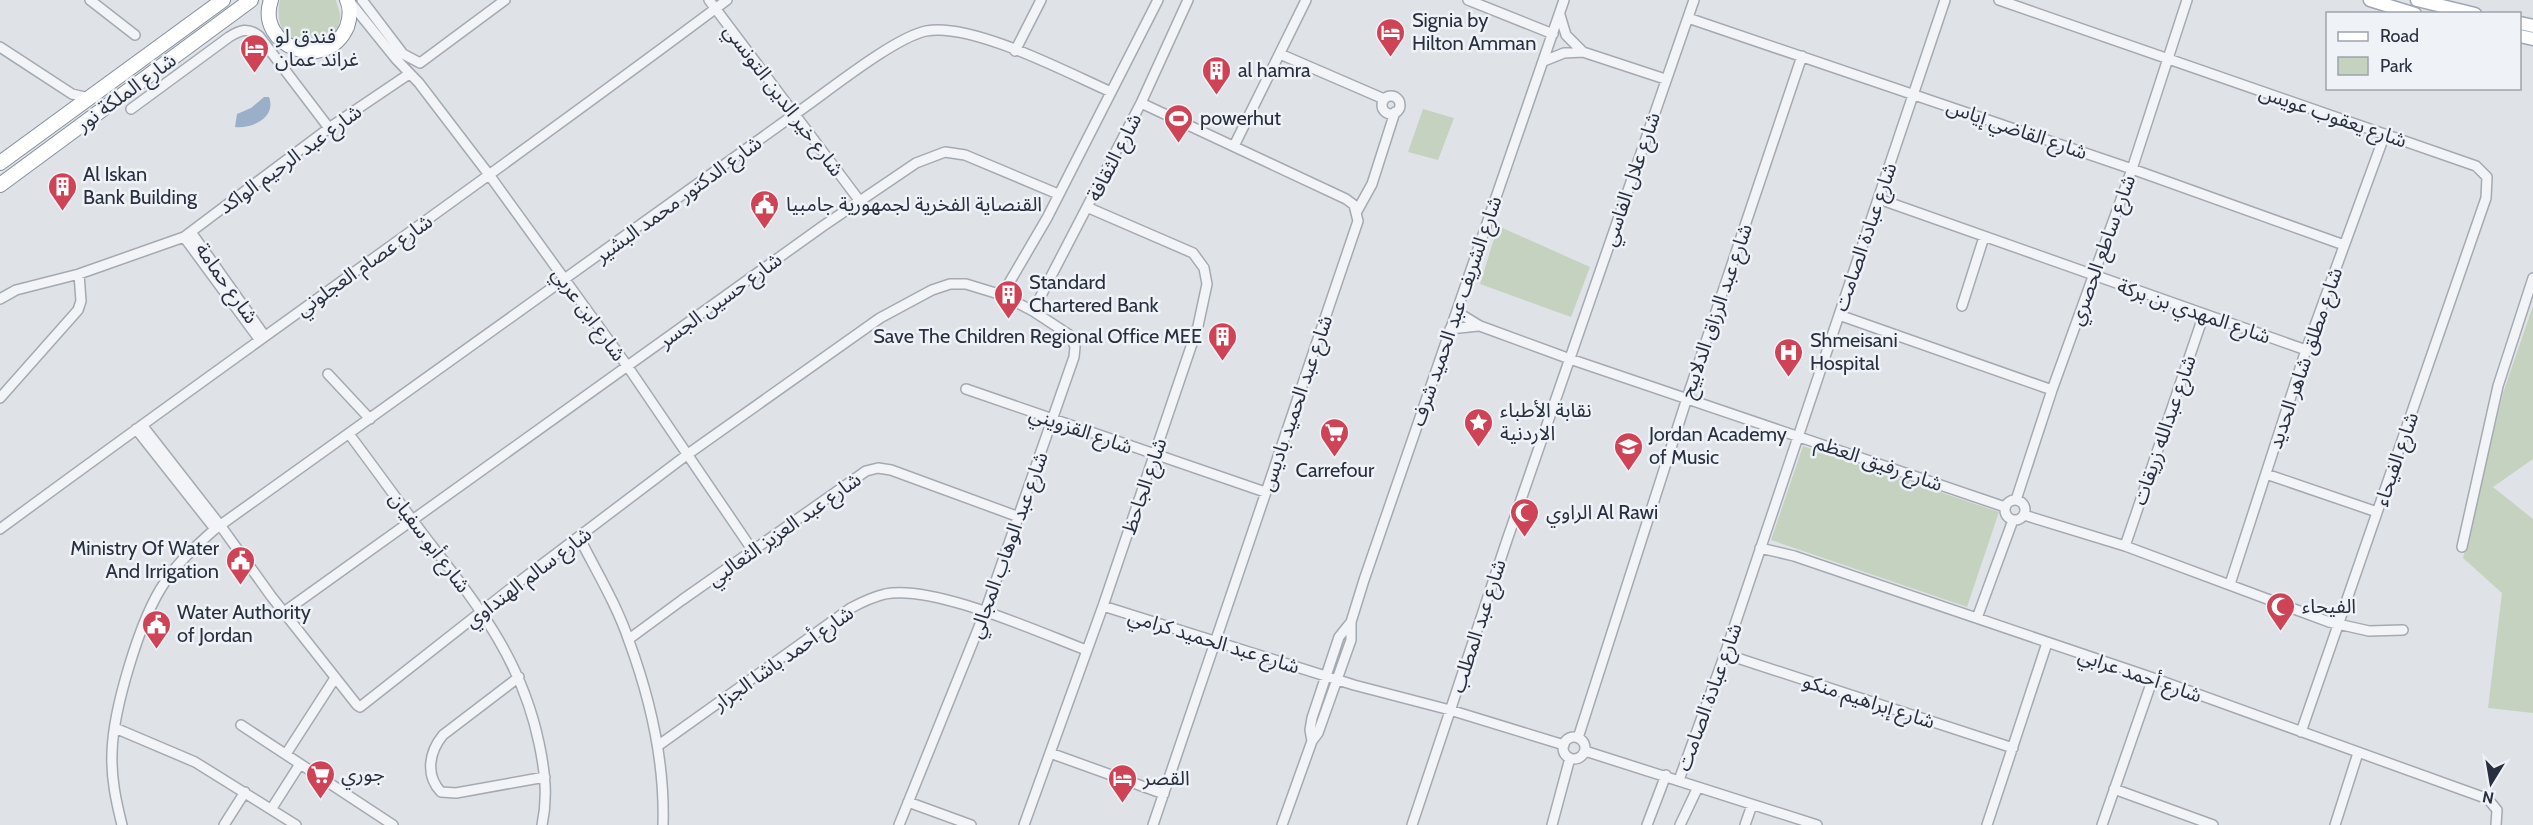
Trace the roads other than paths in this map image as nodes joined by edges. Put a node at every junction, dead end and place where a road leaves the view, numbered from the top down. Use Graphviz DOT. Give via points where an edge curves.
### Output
graph roads {
  1 [pos="90,0"];
  2 [pos="223,0"];
  3 [pos="251,0"];
  4 [pos="271,0"];
  5 [pos="347,0"];
  6 [pos="362,0"];
  7 [pos="505,0"];
  8 [pos="709,0"];
  9 [pos="727,0"];
  10 [pos="1041,0"];
  11 [pos="1158,0"];
  12 [pos="1188,0"];
  13 [pos="1306,0"];
  14 [pos="1468,0"];
  15 [pos="1564,0"];
  16 [pos="1694,0"];
  17 [pos="1945,0"];
  18 [pos="2000,0"];
  19 [pos="2187,0"];
  20 [pos="2370,0"];
  21 [pos="2417,0"];
  22 [pos="716,8"];
  23 [pos="2468,8"];
  24 [pos="2409,12"];
  25 [pos="1560,13"];
  26 [pos="1688,18"];
  27 [pos="1553,34"];
  28 [pos="135,35"];
  29 [pos="0,47"];
  30 [pos="1015,51"];
  31 [pos="1583,52"];
  32 [pos="1280,54"];
  33 [pos="1802,56"];
  34 [pos="2167,59"];
  35 [pos="1544,61"];
  36 [pos="420,63"];
  37 [pos="409,74"];
  38 [pos="1665,79"];
  39 [pos="419,83"];
  40 [pos="1111,92"];
  41 [pos="1913,93"];
  42 [pos="72,94"];
  43 [pos="89,98"];
  44 [pos="1141,103"];
  45 [pos="131,109"];
  46 [pos="70,112"];
  47 [pos="795,114"];
  48 [pos="329,128"];
  49 [pos="2385,134"];
  50 [pos="1234,146"];
  51 [pos="3,159"];
  52 [pos="2132,169"];
  53 [pos="490,176"];
  54 [pos="0,185"];
  55 [pos="2488,186"];
  56 [pos="1058,194"];
  57 [pos="1879,199"];
  58 [pos="859,200"];
  59 [pos="1089,208"];
  60 [pos="1356,213"];
  61 [pos="187,234"];
  62 [pos="1984,237"];
  63 [pos="2344,245"];
  64 [pos="79,274"];
  65 [pos="2093,275"];
  66 [pos="2533,278"];
  67 [pos="564,280"];
  68 [pos="1002,295"];
  69 [pos="0,299"];
  70 [pos="1962,306"];
  71 [pos="1033,311"];
  72 [pos="1457,312"];
  73 [pos="2204,314"];
  74 [pos="1839,315"];
  75 [pos="1480,326"];
  76 [pos="1450,329"];
  77 [pos="262,337"];
  78 [pos="2306,350"];
  79 [pos="1570,359"];
  80 [pos="628,367"];
  81 [pos="328,374"];
  82 [pos="966,389"];
  83 [pos="2052,390"];
  84 [pos="0,398"];
  85 [pos="1687,398"];
  86 [pos="370,419"];
  87 [pos="1053,419"];
  88 [pos="139,427"];
  89 [pos="349,434"];
  90 [pos="1798,435"];
  91 [pos="688,454"];
  92 [pos="1154,455"];
  93 [pos="2266,474"];
  94 [pos="1265,492"];
  95 [pos="2016,500"];
  96 [pos="2005,507"];
  97 [pos="2377,512"];
  98 [pos="2024,515"];
  99 [pos="1019,517"];
  100 [pos="412,519"];
  101 [pos="2013,520"];
  102 [pos="217,527"];
  103 [pos="0,529"];
  104 [pos="579,537"];
  105 [pos="2125,546"];
  106 [pos="2462,547"];
  107 [pos="1760,548"];
  108 [pos="753,551"];
  109 [pos="2230,584"];
  110 [pos="1103,606"];
  111 [pos="284,612"];
  112 [pos="483,612"];
  113 [pos="986,612"];
  114 [pos="1977,618"];
  115 [pos="1351,622"];
  116 [pos="2340,626"];
  117 [pos="2403,630"];
  118 [pos="629,639"];
  119 [pos="1215,641"];
  120 [pos="2047,643"];
  121 [pos="1086,650"];
  122 [pos="1725,654"];
  123 [pos="1326,676"];
  124 [pos="519,677"];
  125 [pos="335,678"];
  126 [pos="2153,678"];
  127 [pos="1338,680"];
  128 [pos="1450,710"];
  129 [pos="241,725"];
  130 [pos="116,728"];
  131 [pos="2301,732"];
  132 [pos="1578,738"];
  133 [pos="1312,741"];
  134 [pos="659,745"];
  135 [pos="1564,745"];
  136 [pos="2013,748"];
  137 [pos="1585,751"];
  138 [pos="1050,753"];
  139 [pos="2358,753"];
  140 [pos="286,754"];
  141 [pos="1570,758"];
  142 [pos="300,764"];
  143 [pos="1666,775"];
  144 [pos="545,777"];
  145 [pos="1679,780"];
  146 [pos="1698,787"];
  147 [pos="2114,789"];
  148 [pos="245,792"];
  149 [pos="1164,795"];
  150 [pos="908,802"];
  151 [pos="1752,805"];
  152 [pos="272,808"];
  153 [pos="123,825"];
  154 [pos="224,825"];
  155 [pos="296,825"];
  156 [pos="393,825"];
  157 [pos="542,825"];
  158 [pos="663,825"];
  159 [pos="899,825"];
  160 [pos="971,825"];
  161 [pos="1024,825"];
  162 [pos="1153,825"];
  163 [pos="1282,825"];
  164 [pos="1412,825"];
  165 [pos="1552,825"];
  166 [pos="1647,825"];
  167 [pos="1680,825"];
  168 [pos="1745,825"];
  169 [pos="1817,825"];
  170 [pos="1987,825"];
  171 [pos="2102,825"];
  172 [pos="2212,825"];
  173 [pos="2335,825"];
  174 [pos="2496,825"];
  1 -- 28 [label="street"];
  2 -- 43 [label="highway, شارع الملكة نور"];
  3 -- 54 [label="highway, شارع الملكة نور"];
  4 -- 5 [label="highway" via="270,21 276,35 302,52 318,52 343,35 349,21"];
  5 -- 37 [label="street, شارع ابن عربي"];
  6 -- 36 [label="street" via="403,54"];
  7 -- 36 [label="street"];
  8 -- 22 [label="street, شارع خير الدين التونسي"];
  9 -- 22 [label="street, شارع عصام العجلوني"];
  10 -- 30 [label="street"];
  11 -- 40 [label="street, شارع الثقافة"];
  12 -- 44 [label="street, شارع الثقافة"];
  13 -- 32 [label="street"];
  14 -- 27 [label="street"];
  15 -- 25 [label="street, شارع الشريف عبد الحميد شرف"];
  16 -- 26 [label="street, شارع علال الفاسي"];
  17 -- 41 [label="street, شارع عبادة الصامت"];
  18 -- 34 [label="street"];
  19 -- 34 [label="street, شارع ساطع الحصري"];
  20 -- 24 [label="main road"];
  21 -- 23 [label="main road"];
  22 -- 47 [label="street, شارع خير الدين التونسي"];
  22 -- 53 [label="street, شارع عصام العجلوني"];
  25 -- 27 [label="street, شارع الشريف عبد الحميد شرف"];
  25 -- 31 [label="street" via="1566,35"];
  26 -- 33 [label="street, شارع القاضي إياس"];
  26 -- 38 [label="street, شارع علال الفاسي"];
  27 -- 35 [label="street, شارع الشريف عبد الحميد شرف"];
  29 -- 42 [label="street"];
  30 -- 40 [label="street, شارع الدكتور محمد البشير"];
  30 -- 47 [label="street, شارع الدكتور محمد البشير" via="950,31 927,31 884,52"];
  31 -- 35 [label="street" via="1563,53"];
  31 -- 38 [label="street"];
  32 -- 50 [label="street"];
  32 -- 60 [label="street" via="1384,99 1385,111 1395,112 1372,184"];
  33 -- 41 [label="street, شارع القاضي إياس"];
  33 -- 85 [label="street, شارع عبد الرزاق الدلابيح"];
  34 -- 49 [label="street, شارع يعقوب عويس"];
  34 -- 52 [label="street, شارع ساطع الحصري"];
  35 -- 72 [label="street, شارع الشريف عبد الحميد شرف"];
  36 -- 39 [label="street"];
  37 -- 39 [label="street, شارع ابن عربي"];
  37 -- 48 [label="street, شارع عبد الرحيم الواكد"];
  38 -- 79 [label="street, شارع علال الفاسي"];
  39 -- 53 [label="street, شارع ابن عربي"];
  40 -- 56 [label="street, شارع الثقافة"];
  41 -- 52 [label="street, شارع القاضي إياس"];
  41 -- 57 [label="street, شارع عبادة الصامت"];
  42 -- 43 [label="street"];
  42 -- 46 [label="street"];
  43 -- 46 [label="highway, شارع الملكة نور"];
  44 -- 50 [label="street"];
  44 -- 59 [label="street, شارع الثقافة"];
  45 -- 48 [label="street" via="229,37 249,30 259,36"];
  46 -- 51 [label="highway, شارع الملكة نور"];
  47 -- 58 [label="street, شارع خير الدين التونسي"];
  47 -- 67 [label="street, شارع الدكتور محمد البشير"];
  48 -- 61 [label="street, شارع عبد الرحيم الواكد"];
  49 -- 55 [label="street, شارع يعقوب عويس" via="2476,166 2487,177"];
  49 -- 63 [label="street, شارع مطلق شاهر الحديد"];
  50 -- 60 [label="street" via="1346,199"];
  52 -- 63 [label="street, شارع القاضي إياس"];
  52 -- 65 [label="street, شارع ساطع الحصري"];
  53 -- 67 [label="street, شارع ابن عربي"];
  53 -- 77 [label="street, شارع عصام العجلوني"];
  55 -- 97 [label="street, شارع الفيحاء"];
  56 -- 58 [label="street, شارع حسين الجسر" via="979,159 945,152 916,164"];
  56 -- 68 [label="street, شارع الثقافة"];
  57 -- 62 [label="street, شارع المهدي بن بركة"];
  57 -- 74 [label="street, شارع عبادة الصامت"];
  58 -- 80 [label="street, شارع حسين الجسر"];
  59 -- 71 [label="street, شارع الثقافة"];
  59 -- 92 [label="street, شارع الجاحظ" via="1193,253 1206,275 1207,288 1198,326"];
  60 -- 94 [label="street, شارع عبد الحميد باديس" via="1356,231"];
  61 -- 64 [label="street, شارع عبد الرحيم الواكد"];
  61 -- 77 [label="street, شارع حمامة"];
  62 -- 65 [label="street, شارع المهدي بن بركة"];
  62 -- 70 [label="street"];
  63 -- 78 [label="street, شارع مطلق شاهر الحديد"];
  64 -- 69 [label="street, شارع عبد الرحيم الواكد" via="16,290"];
  64 -- 84 [label="street" via="78,310"];
  65 -- 73 [label="street, شارع المهدي بن بركة"];
  65 -- 83 [label="street, شارع ساطع الحصري"];
  66 -- 106 [label="street" via="2498,386"];
  67 -- 80 [label="street, شارع ابن عربي"];
  67 -- 86 [label="street, شارع الدكتور محمد البشير"];
  68 -- 71 [label="street, شارع عبد الوهاب المجالي"];
  68 -- 91 [label="street, شارع سالم الهنداوي" via="966,284 932,290 880,318"];
  71 -- 87 [label="street, شارع عبد الوهاب المجالي" via="1071,336 1075,347"];
  72 -- 75 [label="street, شارع رفيق العظم"];
  72 -- 76 [label="street, شارع الشريف عبد الحميد شرف"];
  73 -- 78 [label="street, شارع المهدي بن بركة"];
  73 -- 105 [label="street, شارع عبدالله زريقات"];
  74 -- 83 [label="street"];
  74 -- 90 [label="street, شارع عبادة الصامت"];
  75 -- 76 [label="street, شارع رفيق العظم"];
  75 -- 79 [label="street, شارع رفيق العظم"];
  76 -- 115 [label="street, شارع الشريف عبد الحميد شرف"];
  77 -- 88 [label="street, شارع عصام العجلوني"];
  78 -- 93 [label="street, شارع مطلق شاهر الحديد"];
  79 -- 85 [label="street, شارع رفيق العظم"];
  79 -- 128 [label="street, شارع عبد المطلب"];
  80 -- 91 [label="street, شارع ابن عربي"];
  80 -- 100 [label="street, شارع حسين الجسر"];
  81 -- 86 [label="street"];
  82 -- 87 [label="street, شارع القزويني"];
  83 -- 95 [label="street, شارع ساطع الحصري"];
  85 -- 90 [label="street, شارع رفيق العظم"];
  85 -- 132 [label="street, شارع عبد الرزاق الدلابيح"];
  86 -- 89 [label="street, شارع الدكتور محمد البشير"];
  87 -- 92 [label="street, شارع القزويني"];
  87 -- 99 [label="street, شارع عبد الوهاب المجالي"];
  88 -- 102 [label="street, شارع سالم الهنداوي"];
  88 -- 103 [label="street, شارع عصام العجلوني"];
  89 -- 100 [label="street, شارع أبو سفيان"];
  89 -- 102 [label="street, شارع الدكتور محمد البشير"];
  90 -- 96 [label="street, شارع رفيق العظم"];
  90 -- 107 [label="street, شارع عبادة الصامت"];
  91 -- 104 [label="street, شارع سالم الهنداوي"];
  91 -- 108 [label="street, شارع ابن عربي"];
  92 -- 94 [label="street, شارع القزويني"];
  92 -- 110 [label="street, شارع الجاحظ"];
  93 -- 97 [label="street"];
  93 -- 109 [label="street, شارع مطلق شاهر الحديد"];
  94 -- 119 [label="street, شارع عبد الحميد باديس"];
  95 -- 96 [label="street"];
  95 -- 98 [label="street" via="2024,506"];
  96 -- 101 [label="street" via="2005,514"];
  97 -- 116 [label="street, شارع الفيحاء"];
  98 -- 101 [label="street"];
  98 -- 105 [label="street"];
  99 -- 108 [label="street, شارع عبد العزيز الثعالبي" via="878,468 866,471"];
  99 -- 113 [label="street, شارع عبد الوهاب المجالي"];
  100 -- 111 [label="street, شارع حسين الجسر"];
  100 -- 112 [label="street, شارع أبو سفيان"];
  101 -- 114 [label="street"];
  102 -- 111 [label="street, شارع سالم الهنداوي"];
  102 -- 130 [label="street, شارع الدكتور محمد البشير" via="180,563 156,598 134,650"];
  104 -- 112 [label="street, شارع سالم الهنداوي"];
  104 -- 118 [label="street"];
  105 -- 109 [label="street"];
  107 -- 114 [label="street, شارع أحمد عرابي"];
  107 -- 122 [label="street, شارع عبادة الصامت"];
  108 -- 118 [label="street, شارع عبد العزيز الثعالبي"];
  109 -- 116 [label="street"];
  110 -- 119 [label="street, شارع عبد الحميد كرامي"];
  110 -- 121 [label="street, شارع الجاحظ"];
  111 -- 125 [label="street, شارع سالم الهنداوي"];
  112 -- 124 [label="street, شارع أبو سفيان"];
  112 -- 125 [label="street, شارع سالم الهنداوي" via="362,706"];
  113 -- 121 [label="street, شارع أحمد باشا الجزار"];
  113 -- 134 [label="street, شارع أحمد باشا الجزار" via="922,594 885,594 866,600"];
  113 -- 150 [label="street, شارع عبد الوهاب المجالي"];
  114 -- 120 [label="street, شارع أحمد عرابي"];
  115 -- 123 [label="street, شارع الشريف عبد الحميد شرف" via="1341,632"];
  115 -- 127 [label="street, شارع الشريف عبد الحميد شرف" via="1351,640"];
  116 -- 117 [label="street" via="2369,631"];
  116 -- 131 [label="street, شارع الفيحاء"];
  118 -- 134 [label="street"];
  119 -- 123 [label="street, شارع عبد الحميد كرامي"];
  119 -- 149 [label="street, شارع عبد الحميد باديس"];
  120 -- 126 [label="street, شارع أحمد عرابي"];
  120 -- 136 [label="street"];
  121 -- 138 [label="street, شارع الجاحظ"];
  122 -- 136 [label="street, شارع إبراهيم منكو"];
  122 -- 145 [label="street, شارع عبادة الصامت"];
  123 -- 127 [label="street, شارع عبد الحميد كرامي"];
  123 -- 133 [label="street, شارع الشريف عبد الحميد شرف" via="1311,723"];
  124 -- 144 [label="street, شارع أبو سفيان" via="536,727"];
  124 -- 144 [label="street" via="443,735 433,751 430,775 441,792 456,793"];
  125 -- 140 [label="street"];
  126 -- 131 [label="street, شارع أحمد عرابي"];
  126 -- 147 [label="street"];
  127 -- 128 [label="street, شارع عبد الحميد كرامي"];
  127 -- 133 [label="street, شارع الشريف عبد الحميد شرف"];
  128 -- 135 [label="street, شارع عبد الحميد كرامي"];
  128 -- 164 [label="street, شارع عبد المطلب"];
  129 -- 140 [label="street"];
  130 -- 148 [label="street" via="195,762"];
  130 -- 153 [label="street, شارع الدكتور محمد البشير" via="112,772"];
  131 -- 139 [label="street, شارع أحمد عرابي"];
  132 -- 135 [label="street" via="1571,738"];
  132 -- 137 [label="street"];
  133 -- 163 [label="street, شارع الشريف عبد الحميد شرف"];
  134 -- 158 [label="street"];
  135 -- 141 [label="street"];
  136 -- 170 [label="street"];
  137 -- 141 [label="street" via="1581,757"];
  137 -- 143 [label="street"];
  138 -- 149 [label="street"];
  138 -- 161 [label="street, شارع الجاحظ"];
  139 -- 173 [label="street"];
  139 -- 174 [label="street, شارع أحمد عرابي" via="2488,799 2497,810"];
  140 -- 142 [label="street"];
  141 -- 165 [label="street"];
  142 -- 152 [label="street"];
  142 -- 156 [label="street"];
  143 -- 145 [label="street"];
  143 -- 166 [label="street"];
  144 -- 157 [label="street, شارع أبو سفيان"];
  145 -- 146 [label="street"];
  146 -- 151 [label="street"];
  146 -- 167 [label="street"];
  147 -- 171 [label="street"];
  147 -- 172 [label="street"];
  148 -- 152 [label="street"];
  148 -- 154 [label="street"];
  149 -- 162 [label="street, شارع عبد الحميد باديس"];
  150 -- 159 [label="street, شارع عبد الوهاب المجالي"];
  150 -- 160 [label="street"];
  151 -- 168 [label="street"];
  151 -- 169 [label="street"];
  152 -- 155 [label="street"];
}
